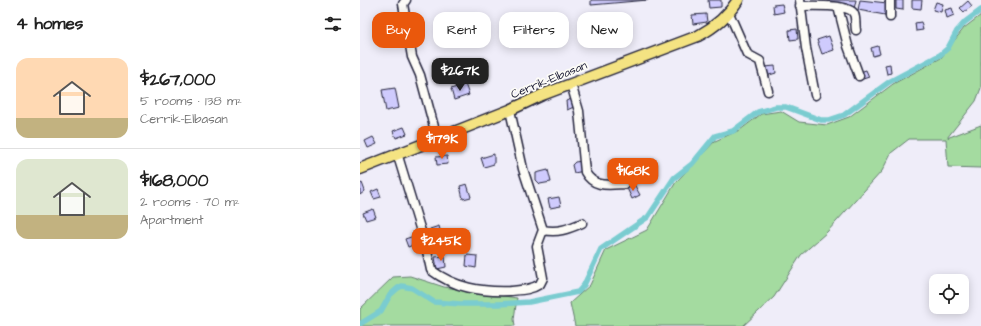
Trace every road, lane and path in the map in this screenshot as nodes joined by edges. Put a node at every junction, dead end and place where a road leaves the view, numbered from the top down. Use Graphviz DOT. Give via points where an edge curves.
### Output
graph roads {
  1 [pos="406,0"];
  2 [pos="738,0"];
  3 [pos="890,0"];
  4 [pos="800,3"];
  5 [pos="838,8"];
  6 [pos="729,13"];
  7 [pos="890,17"];
  8 [pos="856,30"];
  9 [pos="859,76"];
  10 [pos="571,84"];
  11 [pos="768,91"];
  12 [pos="815,95"];
  13 [pos="510,110"];
  14 [pos="437,138"];
  15 [pos="397,153"];
  16 [pos="360,169"];
  17 [pos="624,184"];
  18 [pos="582,223"];
  19 [pos="543,230"];
  1 -- 14 [label="street" via="403,4 412,57 422,80"];
  2 -- 6 [label="main road, Cerrik-Elbasan"];
  3 -- 7 [label="street"];
  4 -- 5 [label="street"];
  4 -- 12 [label="street"];
  5 -- 8 [label="street" via="853,13"];
  5 -- 9 [label="street"];
  6 -- 10 [label="main road, Cerrik-Elbasan" via="710,30 698,36"];
  6 -- 11 [label="street" via="747,54 760,61"];
  10 -- 13 [label="main road, Cerrik-Elbasan"];
  10 -- 17 [label="street" via="579,112 585,172 588,178 602,186"];
  13 -- 14 [label="main road, Cerrik-Elbasan"];
  13 -- 19 [label="street" via="523,169"];
  14 -- 15 [label="main road, Cerrik-Elbasan"];
  15 -- 16 [label="main road, Cerrik-Elbasan"];
  15 -- 19 [label="street" via="426,245 431,270 456,284 491,292 528,290 536,287 543,278 537,246"];
  18 -- 19 [label="street" via="562,231"];
}
